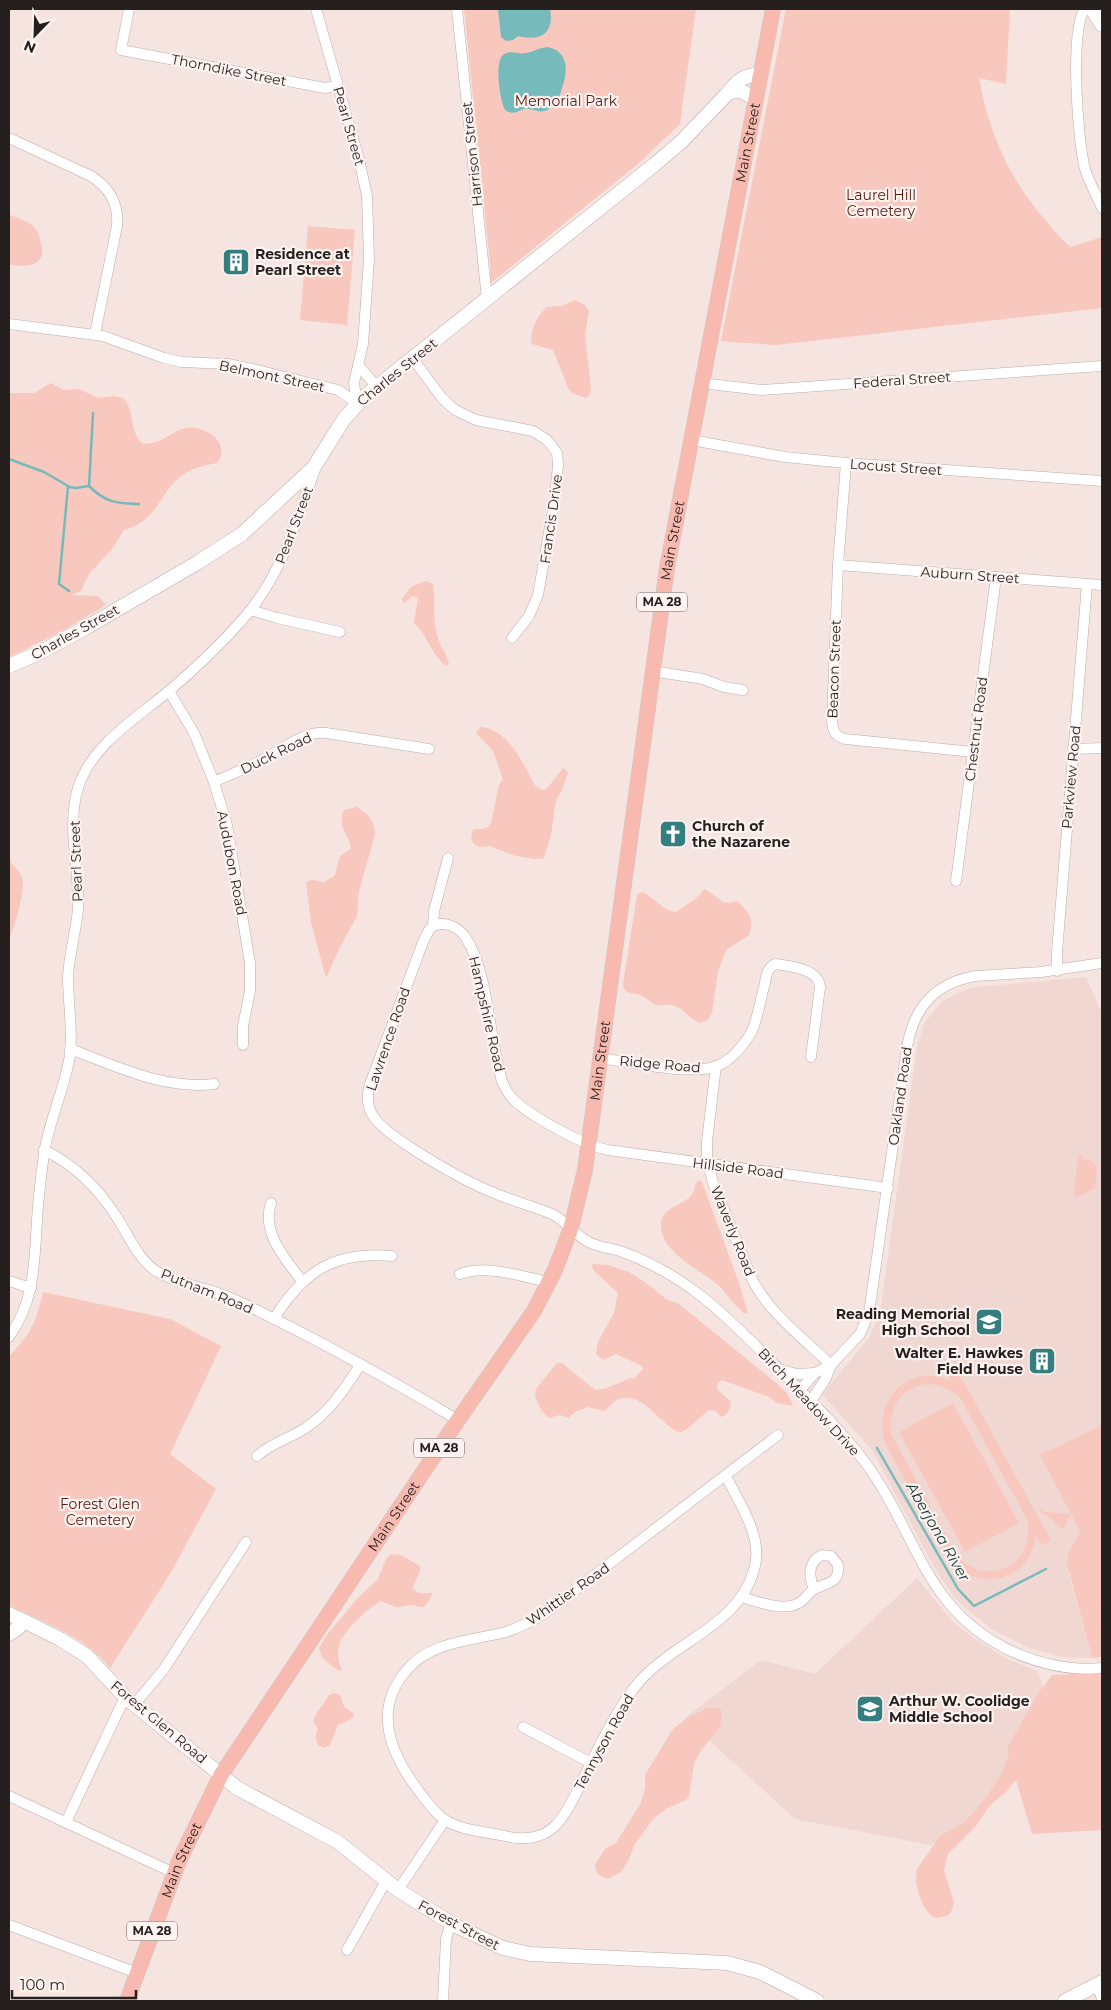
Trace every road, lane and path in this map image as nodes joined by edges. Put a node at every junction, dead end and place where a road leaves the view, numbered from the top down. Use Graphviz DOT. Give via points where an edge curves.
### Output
graph roads {
  1 [pos="129,9"];
  2 [pos="316,9"];
  3 [pos="457,9"];
  4 [pos="773,9"];
  5 [pos="1085,9"];
  6 [pos="1092,9"];
  7 [pos="1102,25"];
  8 [pos="761,74"];
  9 [pos="337,86"];
  10 [pos="731,90"];
  11 [pos="756,99"];
  12 [pos="9,138"];
  13 [pos="1102,208"];
  14 [pos="487,299"];
  15 [pos="9,324"];
  16 [pos="95,334"];
  17 [pos="413,359"];
  18 [pos="358,364"];
  19 [pos="1102,366"];
  20 [pos="701,384"];
  21 [pos="377,386"];
  22 [pos="357,403"];
  23 [pos="690,440"];
  24 [pos="318,463"];
  25 [pos="846,463"];
  26 [pos="1102,481"];
  27 [pos="838,565"];
  28 [pos="996,577"];
  29 [pos="1087,584"];
  30 [pos="1102,585"];
  31 [pos="251,610"];
  32 [pos="340,632"];
  33 [pos="512,638"];
  34 [pos="9,666"];
  35 [pos="652,671"];
  36 [pos="743,690"];
  37 [pos="169,691"];
  38 [pos="1102,748"];
  39 [pos="429,749"];
  40 [pos="1073,750"];
  41 [pos="973,752"];
  42 [pos="214,782"];
  43 [pos="448,858"];
  44 [pos="956,881"];
  45 [pos="433,926"];
  46 [pos="1102,963"];
  47 [pos="1057,971"];
  48 [pos="243,1045"];
  49 [pos="70,1049"];
  50 [pos="811,1057"];
  51 [pos="600,1058"];
  52 [pos="716,1066"];
  53 [pos="214,1084"];
  54 [pos="589,1144"];
  55 [pos="44,1150"];
  56 [pos="708,1164"];
  57 [pos="888,1188"];
  58 [pos="271,1202"];
  59 [pos="571,1228"];
  60 [pos="392,1256"];
  61 [pos="460,1274"];
  62 [pos="9,1281"];
  63 [pos="302,1281"];
  64 [pos="549,1282"];
  65 [pos="31,1288"];
  66 [pos="274,1319"];
  67 [pos="9,1337"];
  68 [pos="360,1365"];
  69 [pos="831,1365"];
  70 [pos="779,1369"];
  71 [pos="815,1373"];
  72 [pos="800,1390"];
  73 [pos="811,1401"];
  74 [pos="458,1420"];
  75 [pos="778,1435"];
  76 [pos="257,1456"];
  77 [pos="726,1476"];
  78 [pos="246,1542"];
  79 [pos="814,1589"];
  80 [pos="742,1597"];
  81 [pos="9,1614"];
  82 [pos="24,1621"];
  83 [pos="9,1634"];
  84 [pos="1102,1668"];
  85 [pos="130,1701"];
  86 [pos="523,1727"];
  87 [pos="591,1763"];
  88 [pos="221,1775"];
  89 [pos="9,1796"];
  90 [pos="445,1820"];
  91 [pos="66,1822"];
  92 [pos="174,1873"];
  93 [pos="392,1886"];
  94 [pos="451,1923"];
  95 [pos="9,1925"];
  96 [pos="348,1950"];
  97 [pos="137,1973"];
  98 [pos="1100,1983"];
  99 [pos="1102,1999"];
  100 [pos="127,2001"];
  101 [pos="443,2001"];
  102 [pos="817,2001"];
  103 [pos="1066,2001"];
  1 -- 9 [label="street, Thorndike Street" via="121,50 325,88"];
  2 -- 9 [label="street, Pearl Street"];
  3 -- 14 [label="street, Harrison Street"];
  4 -- 8 [label="main road, Main Street / MA 28"];
  5 -- 13 [label="street" via="1080,19 1077,99 1085,167"];
  6 -- 7 [label="street"];
  8 -- 10 [label="street, Charles Street" via="748,75"];
  8 -- 11 [label="main road, Main Street / MA 28"];
  9 -- 18 [label="street, Pearl Street" via="367,196 370,260 365,326"];
  10 -- 11 [label="street" via="739,90"];
  10 -- 14 [label="street, Charles Street" via="668,154"];
  11 -- 20 [label="main road, Main Street / MA 28"];
  12 -- 16 [label="street" via="91,176 106,188 114,200 116,226"];
  14 -- 17 [label="street, Charles Street"];
  15 -- 16 [label="street, Belmont Street"];
  16 -- 22 [label="street, Belmont Street" via="172,360 235,365 338,390"];
  17 -- 21 [label="street, Charles Street"];
  17 -- 33 [label="street, Francis Drive" via="455,410 476,420 533,431 547,440 557,453 556,484 538,595 526,622"];
  18 -- 21 [label="street"];
  18 -- 22 [label="street, Pearl Street" via="354,382"];
  19 -- 20 [label="street, Federal Street" via="767,390"];
  20 -- 23 [label="main road, Main Street / MA 28"];
  21 -- 22 [label="street, Charles Street"];
  22 -- 24 [label="street, Charles Street" via="338,427"];
  23 -- 25 [label="street, Locust Street" via="786,457"];
  23 -- 35 [label="main road, Main Street / MA 28"];
  24 -- 31 [label="street, Pearl Street" via="283,557"];
  24 -- 34 [label="street, Charles Street" via="265,515 235,539 62,641"];
  25 -- 26 [label="street, Locust Street"];
  25 -- 27 [label="street, Beacon Street"];
  27 -- 28 [label="street, Auburn Street"];
  27 -- 41 [label="street, Beacon Street" via="834,732 846,739"];
  28 -- 29 [label="street, Auburn Street"];
  28 -- 41 [label="street, Chestnut Road"];
  29 -- 30 [label="street, Auburn Street"];
  29 -- 40 [label="street, Parkview Road"];
  31 -- 32 [label="street"];
  31 -- 37 [label="street, Pearl Street"];
  35 -- 36 [label="street"];
  35 -- 51 [label="main road, Main Street / MA 28"];
  37 -- 42 [label="street, Audubon Road" via="194,733"];
  37 -- 49 [label="street, Pearl Street" via="103,748 78,787 74,826 78,912 68,977"];
  38 -- 40 [label="street"];
  39 -- 42 [label="street, Duck Road" via="316,733"];
  40 -- 47 [label="street, Parkview Road"];
  41 -- 44 [label="street, Chestnut Road"];
  42 -- 48 [label="street, Audubon Road" via="227,825 250,963"];
  43 -- 45 [label="street, Lawrence Road"];
  45 -- 54 [label="street, Hampshire Road" via="443,924 457,928 473,951 500,1076 508,1094 533,1114"];
  45 -- 59 [label="street, Lawrence Road" via="426,934 376,1065 368,1095 371,1111 384,1127 458,1176 495,1194 554,1215"];
  46 -- 47 [label="street, Oakland Road"];
  47 -- 57 [label="street, Oakland Road" via="962,979 937,991 922,1006 908,1037"];
  49 -- 53 [label="street" via="168,1083 190,1086"];
  49 -- 55 [label="street, Pearl Street"];
  50 -- 52 [label="street, Ridge Road" via="820,988 817,977 775,964 768,970 750,1034 733,1055"];
  51 -- 52 [label="street, Ridge Road" via="686,1068"];
  51 -- 54 [label="main road, Main Street / MA 28"];
  52 -- 56 [label="street, Waverly Road" via="707,1141"];
  54 -- 56 [label="street, Hillside Road" via="608,1150"];
  54 -- 59 [label="main road, Main Street / MA 28"];
  55 -- 65 [label="street, Pearl Street"];
  55 -- 66 [label="street, Putnam Road" via="71,1165 87,1180 153,1269 172,1279 232,1298"];
  56 -- 57 [label="street, Hillside Road"];
  56 -- 69 [label="street, Waverly Road" via="756,1287 774,1310"];
  57 -- 69 [label="street, Oakland Road" via="868,1318 856,1339"];
  58 -- 63 [label="street" via="268,1222 274,1241"];
  59 -- 64 [label="main road, Main Street / MA 28"];
  59 -- 70 [label="street, Birch Meadow Drive" via="589,1242 644,1261 683,1282 722,1313"];
  60 -- 63 [label="street" via="345,1259 318,1269"];
  61 -- 64 [label="street" via="473,1270 488,1271"];
  62 -- 65 [label="street"];
  63 -- 66 [label="street"];
  64 -- 74 [label="main road, Main Street / MA 28" via="525,1325"];
  65 -- 67 [label="street, Pearl Street" via="22,1317"];
  66 -- 68 [label="street, Putnam Road"];
  68 -- 74 [label="street, Putnam Road"];
  68 -- 76 [label="street" via="340,1396 315,1420"];
  69 -- 71 [label="street, Oakland Road"];
  69 -- 73 [label="street, Oakland Road"];
  70 -- 71 [label="street, Oakland Road" via="797,1374"];
  70 -- 72 [label="street, Birch Meadow Drive"];
  71 -- 72 [label="street, Oakland Road"];
  72 -- 73 [label="street, Birch Meadow Drive"];
  73 -- 84 [label="street, Birch Meadow Drive" via="873,1473 937,1588 965,1621 998,1645 1038,1662 1071,1668"];
  74 -- 88 [label="main road, Main Street / MA 28"];
  75 -- 77 [label="street, Whittier Road"];
  77 -- 80 [label="street, Tennyson Road" via="756,1544 755,1569"];
  77 -- 90 [label="street, Whittier Road" via="545,1614 515,1629 435,1649 406,1670 390,1703 390,1740 404,1771"];
  78 -- 85 [label="street" via="164,1669"];
  79 -- 80 [label="street" via="792,1606"];
  80 -- 87 [label="street, Tennyson Road" via="724,1617 638,1683"];
  81 -- 82 [label="street, Forest Glen Road"];
  82 -- 83 [label="street"];
  82 -- 85 [label="street, Forest Glen Road" via="82,1652"];
  85 -- 88 [label="street, Forest Glen Road"];
  85 -- 91 [label="street"];
  86 -- 87 [label="street"];
  87 -- 90 [label="street, Tennyson Road" via="563,1816 541,1836 514,1838 470,1830"];
  88 -- 92 [label="main road, Main Street / MA 28"];
  88 -- 93 [label="street, Forest Street" via="244,1792 338,1842"];
  89 -- 91 [label="street"];
  90 -- 93 [label="street"];
  91 -- 92 [label="street"];
  92 -- 97 [label="main road, Main Street / MA 28"];
  93 -- 94 [label="street, Forest Street"];
  93 -- 96 [label="street"];
  94 -- 101 [label="street" via="446,1939"];
  94 -- 102 [label="street, Forest Street" via="492,1944 522,1953 692,1960 735,1965 767,1975"];
  95 -- 97 [label="street"];
  97 -- 100 [label="main road, Main Street / MA 28"];
  98 -- 99 [label="street"];
  98 -- 103 [label="street"];
}
